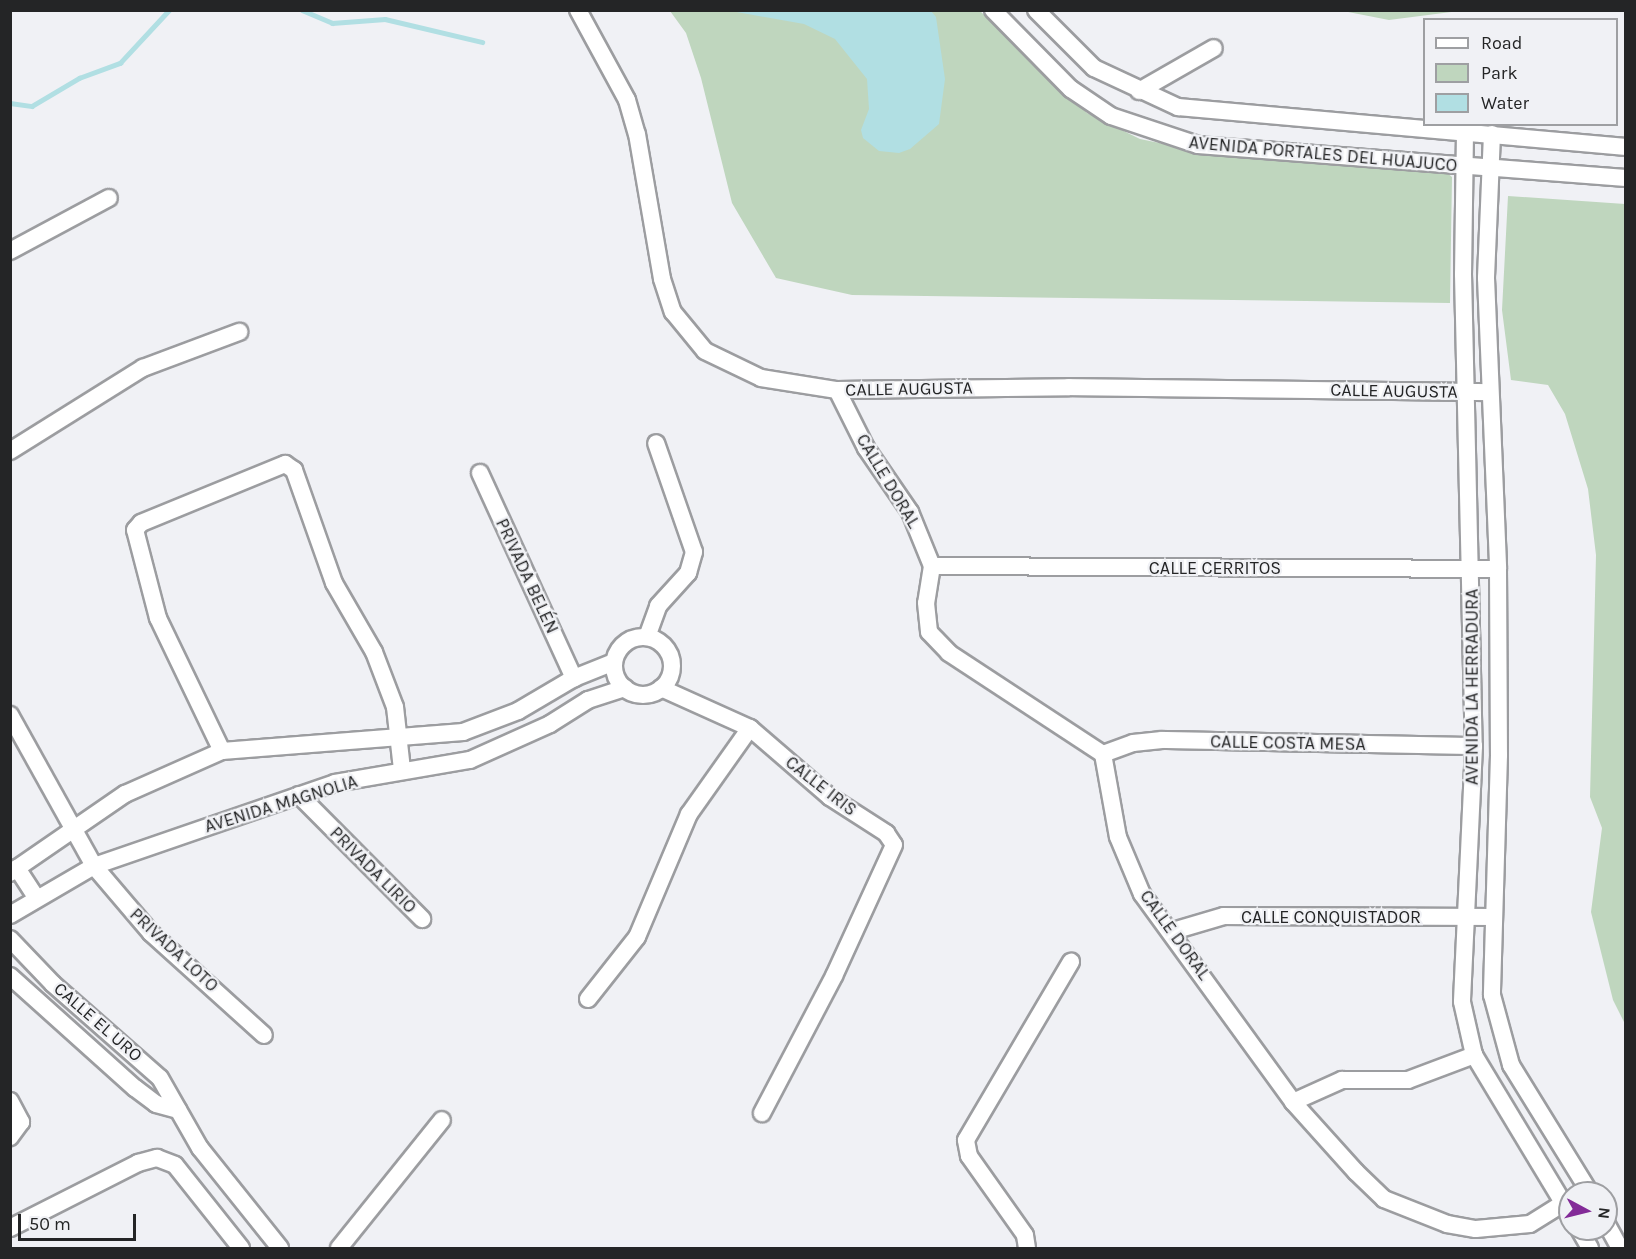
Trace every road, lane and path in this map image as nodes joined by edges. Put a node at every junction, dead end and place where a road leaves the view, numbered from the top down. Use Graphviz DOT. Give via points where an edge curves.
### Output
graph roads {
  1 [pos="578,10"];
  2 [pos="993,10"];
  3 [pos="1036,10"];
  4 [pos="1214,48"];
  5 [pos="1139,91"];
  6 [pos="1465,132"];
  7 [pos="1492,134"];
  8 [pos="1626,147"];
  9 [pos="1464,167"];
  10 [pos="1490,168"];
  11 [pos="1626,178"];
  12 [pos="109,198"];
  13 [pos="10,251"];
  14 [pos="239,332"];
  15 [pos="837,390"];
  16 [pos="1468,392"];
  17 [pos="1489,392"];
  18 [pos="656,443"];
  19 [pos="10,451"];
  20 [pos="480,473"];
  21 [pos="932,566"];
  22 [pos="1498,568"];
  23 [pos="1472,570"];
  24 [pos="646,637"];
  25 [pos="614,662"];
  26 [pos="574,678"];
  27 [pos="624,688"];
  28 [pos="661,688"];
  29 [pos="10,715"];
  30 [pos="750,728"];
  31 [pos="398,740"];
  32 [pos="1474,746"];
  33 [pos="222,751"];
  34 [pos="1103,754"];
  35 [pos="402,770"];
  36 [pos="299,795"];
  37 [pos="71,829"];
  38 [pos="94,866"];
  39 [pos="14,871"];
  40 [pos="35,896"];
  41 [pos="10,915"];
  42 [pos="1465,917"];
  43 [pos="1492,917"];
  44 [pos="422,919"];
  45 [pos="1173,931"];
  46 [pos="10,939"];
  47 [pos="1071,962"];
  48 [pos="10,976"];
  49 [pos="588,999"];
  50 [pos="264,1035"];
  51 [pos="1474,1055"];
  52 [pos="10,1101"];
  53 [pos="1293,1102"];
  54 [pos="178,1110"];
  55 [pos="762,1113"];
  56 [pos="442,1120"];
  57 [pos="10,1137"];
  58 [pos="1579,1181"];
  59 [pos="1558,1189"];
  60 [pos="1558,1210"];
  61 [pos="10,1228"];
  62 [pos="241,1248"];
  63 [pos="280,1248"];
  64 [pos="339,1248"];
  65 [pos="1027,1248"];
  1 -- 15 [label="street, CALLE AUGUSTA" via="627,100 637,134 662,279 688,333 705,351 761,378"];
  2 -- 9 [label="street, AVENIDA PORTALES DEL HUAJUCO" via="1071,89 1111,116 1158,134 1198,145"];
  3 -- 5 [label="street, AVENIDA PORTALES DEL HUAJUCO" via="1094,68"];
  4 -- 5 [label="street"];
  5 -- 6 [label="street, AVENIDA PORTALES DEL HUAJUCO" via="1178,107 1212,113"];
  6 -- 7 [label="street, AVENIDA PORTALES DEL HUAJUCO"];
  6 -- 9 [label="street, AVENIDA LA HERRADURA"];
  7 -- 8 [label="street, AVENIDA PORTALES DEL HUAJUCO"];
  7 -- 10 [label="street, AVENIDA LA HERRADURA"];
  9 -- 10 [label="street, AVENIDA PORTALES DEL HUAJUCO"];
  9 -- 16 [label="street, AVENIDA LA HERRADURA"];
  10 -- 11 [label="street, AVENIDA PORTALES DEL HUAJUCO"];
  10 -- 17 [label="street, AVENIDA LA HERRADURA"];
  12 -- 13 [label="street"];
  14 -- 19 [label="street" via="143,368"];
  15 -- 16 [label="street, CALLE AUGUSTA" via="1069,387"];
  15 -- 21 [label="street, CALLE DORAL" via="866,448 910,512"];
  16 -- 17 [label="street, CALLE AUGUSTA"];
  16 -- 23 [label="street, AVENIDA LA HERRADURA"];
  17 -- 22 [label="street, AVENIDA LA HERRADURA"];
  18 -- 24 [label="street" via="694,552 688,573 658,606"];
  20 -- 26 [label="street, PRIVADA BELÉN"];
  21 -- 23 [label="street, CALLE CERRITOS"];
  21 -- 34 [label="street, CALLE DORAL" via="926,620 937,642"];
  22 -- 23 [label="street, CALLE CERRITOS"];
  22 -- 43 [label="street, AVENIDA LA HERRADURA" via="1498,755"];
  23 -- 32 [label="street, AVENIDA LA HERRADURA"];
  24 -- 25 [label="street" via="622,646"];
  24 -- 28 [label="street" via="662,645 671,661"];
  25 -- 26 [label="street"];
  25 -- 27 [label="street"];
  26 -- 31 [label="street" via="487,724 463,732"];
  27 -- 28 [label="street" via="643,695"];
  27 -- 35 [label="street, AVENIDA MAGNOLIA" via="588,700 550,724 470,760"];
  28 -- 30 [label="street, CALLE IRIS"];
  29 -- 37 [label="street, PRIVADA LOTO"];
  30 -- 49 [label="street" via="689,814 637,937"];
  30 -- 55 [label="street, CALLE IRIS" via="830,797 893,842 892,856"];
  31 -- 33 [label="street"];
  31 -- 33 [label="street" via="395,707 374,652 334,583 294,470 280,464 141,523 135,530 159,618"];
  31 -- 35 [label="street"];
  32 -- 34 [label="street, CALLE COSTA MESA" via="1162,740 1133,743"];
  32 -- 42 [label="street, AVENIDA LA HERRADURA"];
  33 -- 37 [label="street" via="125,794"];
  34 -- 45 [label="street, CALLE DORAL" via="1118,837 1129,867 1142,894"];
  35 -- 36 [label="street, AVENIDA MAGNOLIA"];
  36 -- 38 [label="street, AVENIDA MAGNOLIA"];
  36 -- 44 [label="street, PRIVADA LIRIO"];
  37 -- 38 [label="street, PRIVADA LOTO"];
  37 -- 39 [label="street"];
  38 -- 40 [label="street, AVENIDA MAGNOLIA"];
  38 -- 50 [label="street, PRIVADA LOTO" via="151,933"];
  39 -- 40 [label="street"];
  40 -- 41 [label="street, AVENIDA MAGNOLIA"];
  42 -- 43 [label="street, CALLE CONQUISTADOR"];
  42 -- 45 [label="street, CALLE CONQUISTADOR" via="1224,916"];
  42 -- 51 [label="street, AVENIDA LA HERRADURA" via="1462,1002"];
  43 -- 58 [label="street, AVENIDA LA HERRADURA" via="1492,995 1503,1046"];
  45 -- 53 [label="street, CALLE DORAL"];
  46 -- 54 [label="street, CALLE EL URO" via="53,984 160,1078"];
  47 -- 65 [label="street" via="966,1140 969,1156 1025,1235"];
  48 -- 54 [label="street, CALLE EL URO" via="135,1088 156,1104"];
  51 -- 53 [label="street" via="1408,1080 1342,1080"];
  51 -- 59 [label="street, AVENIDA LA HERRADURA"];
  52 -- 57 [label="street" via="21,1122"];
  53 -- 60 [label="street, CALLE DORAL" via="1371,1188 1411,1211 1447,1224 1501,1230 1530,1224"];
  54 -- 63 [label="street, CALLE EL URO" via="201,1148"];
  56 -- 64 [label="street"];
  61 -- 62 [label="street" via="138,1163 158,1158 175,1165"];
}
